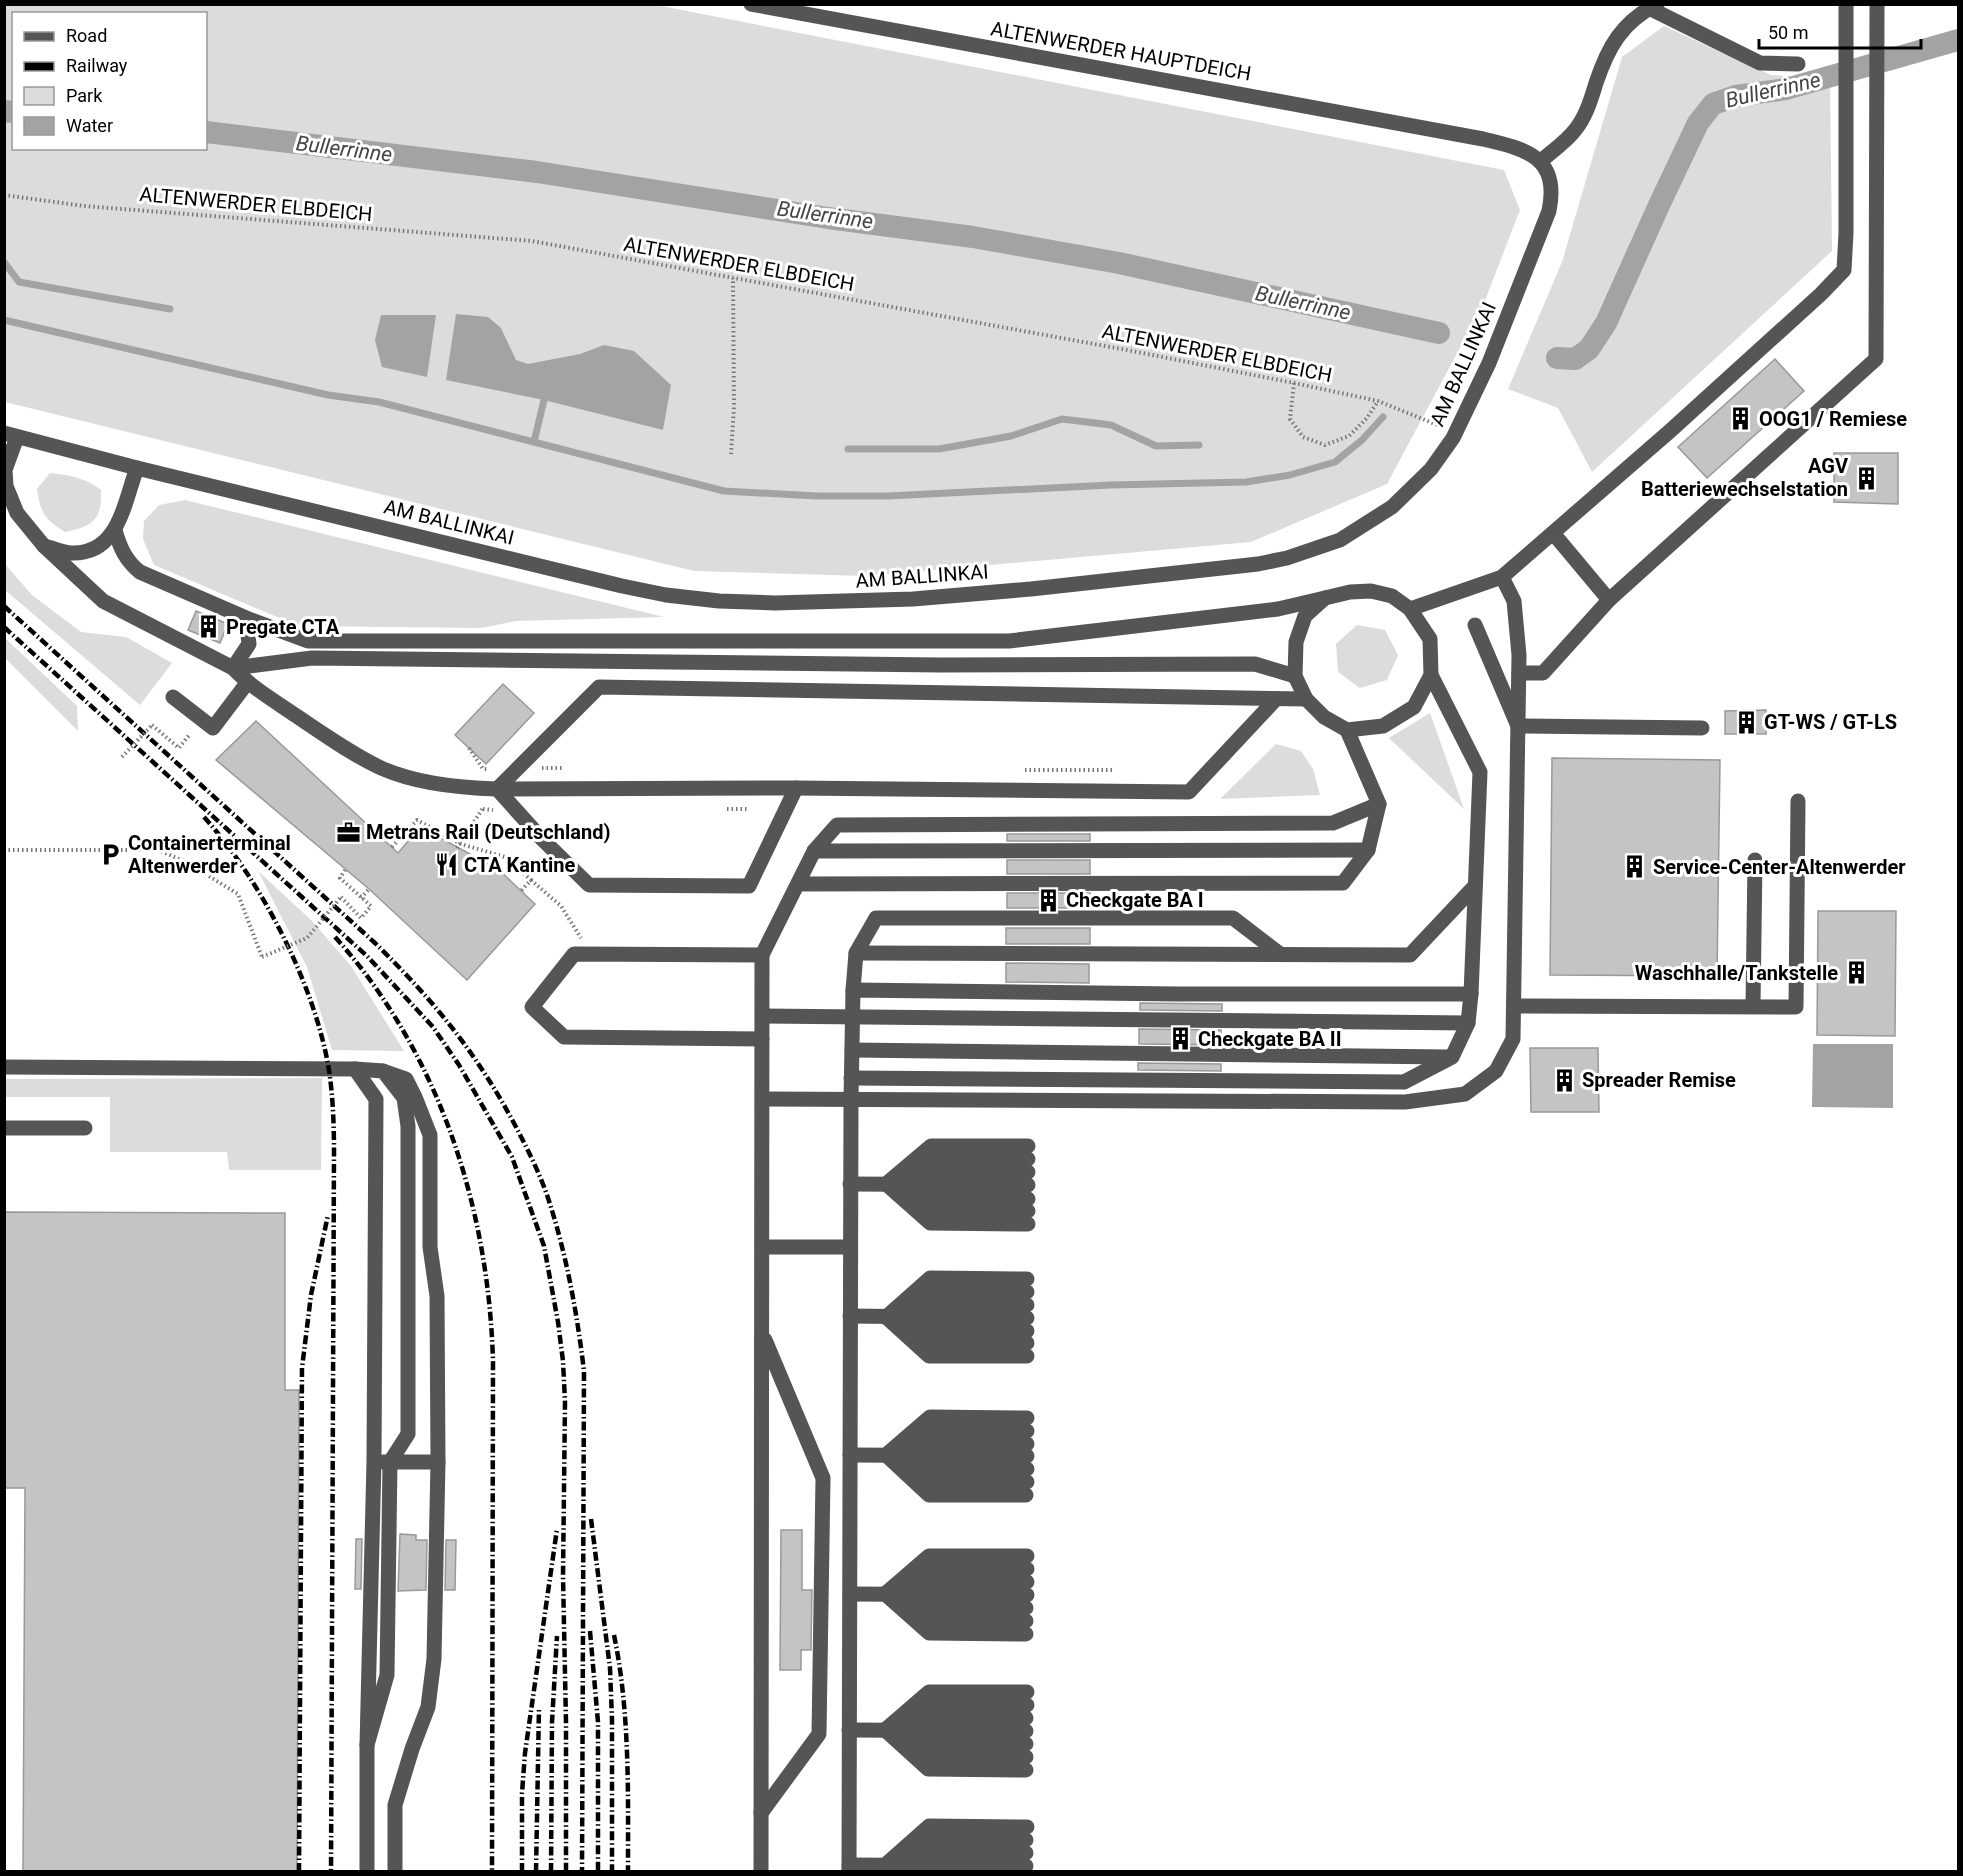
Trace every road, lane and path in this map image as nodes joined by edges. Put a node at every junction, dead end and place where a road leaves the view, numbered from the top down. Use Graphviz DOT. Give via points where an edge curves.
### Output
graph roads {
  1 [pos="751,4"];
  2 [pos="1846,4"];
  3 [pos="1877,4"];
  4 [pos="1653,6"];
  5 [pos="1798,64"];
  6 [pos="1541,161"];
  7 [pos="4,195"];
  8 [pos="733,278"];
  9 [pos="1294,383"];
  10 [pos="1378,401"];
  11 [pos="1456,433"];
  12 [pos="11,435"];
  13 [pos="731,454"];
  14 [pos="137,468"];
  15 [pos="115,530"];
  16 [pos="1553,533"];
  17 [pos="44,546"];
  18 [pos="1502,577"];
  19 [pos="1325,598"];
  20 [pos="1609,600"];
  21 [pos="1410,609"];
  22 [pos="246,618"];
  23 [pos="1475,625"];
  24 [pos="233,668"];
  25 [pos="1519,672"];
  26 [pos="1431,675"];
  27 [pos="1296,676"];
  28 [pos="247,683"];
  29 [pos="173,698"];
  30 [pos="1276,699"];
  31 [pos="1306,699"];
  32 [pos="1518,726"];
  33 [pos="1702,728"];
  34 [pos="1347,730"];
  35 [pos="190,735"];
  36 [pos="122,757"];
  37 [pos="483,769"];
  38 [pos="796,788"];
  39 [pos="490,789"];
  40 [pos="1798,801"];
  41 [pos="1379,804"];
  42 [pos="459,846"];
  43 [pos="392,847"];
  44 [pos="4,850"];
  45 [pos="1368,850"];
  46 [pos="814,851"];
  47 [pos="1755,860"];
  48 [pos="345,870"];
  49 [pos="531,880"];
  50 [pos="799,884"];
  51 [pos="1475,886"];
  52 [pos="369,889"];
  53 [pos="521,891"];
  54 [pos="361,898"];
  55 [pos="856,953"];
  56 [pos="574,954"];
  57 [pos="1280,954"];
  58 [pos="762,955"];
  59 [pos="853,990"];
  60 [pos="1471,994"];
  61 [pos="1515,1006"];
  62 [pos="1753,1006"];
  63 [pos="763,1016"];
  64 [pos="853,1017"];
  65 [pos="1468,1023"];
  66 [pos="762,1039"];
  67 [pos="852,1050"];
  68 [pos="1452,1057"];
  69 [pos="4,1067"];
  70 [pos="355,1069"];
  71 [pos="383,1071"];
  72 [pos="851,1078"];
  73 [pos="763,1099"];
  74 [pos="851,1100"];
  75 [pos="4,1128"];
  76 [pos="85,1128"];
  77 [pos="850,1184"];
  78 [pos="886,1184"];
  79 [pos="1028,1185"];
  80 [pos="762,1247"];
  81 [pos="850,1247"];
  82 [pos="850,1316"];
  83 [pos="886,1317"];
  84 [pos="1027,1318"];
  85 [pos="762,1331"];
  86 [pos="850,1455"];
  87 [pos="886,1455"];
  88 [pos="1027,1456"];
  89 [pos="374,1461"];
  90 [pos="390,1462"];
  91 [pos="438,1462"];
  92 [pos="850,1594"];
  93 [pos="885,1594"];
  94 [pos="1027,1595"];
  95 [pos="849,1730"];
  96 [pos="885,1730"];
  97 [pos="1026,1731"];
  98 [pos="367,1745"];
  99 [pos="761,1813"];
  100 [pos="849,1868"];
  101 [pos="891,1869"];
  102 [pos="367,1872"];
  103 [pos="395,1872"];
  104 [pos="761,1872"];
  105 [pos="906,1872"];
  1 -- 6 [label="street, ALTENWERDER HAUPTDEICH" via="1483,139 1526,151"];
  2 -- 16 [label="street" via="1844,270"];
  3 -- 20 [label="street" via="1876,359"];
  4 -- 5 [label="street" via="1760,63"];
  4 -- 6 [label="street" via="1621,31 1576,130"];
  6 -- 11 [label="street, AM BALLINKAI" via="1551,183 1549,211 1490,363"];
  7 -- 8 [label="path, ALTENWERDER ELBDEICH" via="84,206 532,241"];
  8 -- 9 [label="path, ALTENWERDER ELBDEICH"];
  8 -- 13 [label="path"];
  9 -- 10 [label="path, ALTENWERDER ELBDEICH"];
  9 -- 10 [label="path" via="1290,419 1303,437 1325,445 1348,436"];
  10 -- 11 [label="path, ALTENWERDER ELBDEICH"];
  11 -- 14 [label="street, AM BALLINKAI" via="1431,469 1392,507 1340,540 1287,558 1031,590 862,602 718,601 666,595"];
  12 -- 14 [label="street, AM BALLINKAI"];
  12 -- 17 [label="street" via="6,486 17,513"];
  14 -- 15 [label="street"];
  15 -- 17 [label="street" via="100,546 88,551 71,553"];
  15 -- 22 [label="street" via="130,564 140,572"];
  16 -- 18 [label="street"];
  16 -- 20 [label="street"];
  17 -- 24 [label="street" via="103,601"];
  18 -- 21 [label="street"];
  18 -- 25 [label="street" via="1514,601"];
  19 -- 21 [label="street" via="1371,591 1392,596"];
  19 -- 22 [label="street" via="1278,609 1009,641 308,641"];
  19 -- 27 [label="street" via="1305,616 1296,642"];
  20 -- 25 [label="street" via="1543,673"];
  21 -- 26 [label="street" via="1430,639"];
  22 -- 24 [label="street" via="249,644"];
  23 -- 32 [label="street"];
  24 -- 27 [label="street" via="312,658 1255,664"];
  24 -- 28 [label="street"];
  25 -- 32 [label="street"];
  26 -- 34 [label="street" via="1414,707 1383,726"];
  26 -- 51 [label="street" via="1480,772"];
  27 -- 31 [label="street"];
  28 -- 29 [label="street" via="213,728"];
  28 -- 39 [label="street" via="382,768 426,782"];
  30 -- 31 [label="street"];
  30 -- 38 [label="street" via="1189,792"];
  30 -- 39 [label="street" via="599,687"];
  31 -- 34 [label="street" via="1323,717"];
  32 -- 33 [label="street"];
  32 -- 61 [label="street"];
  34 -- 41 [label="street"];
  35 -- 36 [label="path, bridge" via="179,748 152,724"];
  37 -- 39 [label="path"];
  38 -- 39 [label="street"];
  38 -- 39 [label="street" via="749,886 589,885"];
  39 -- 42 [label="path" via="483,810"];
  40 -- 62 [label="street" via="1796,1007"];
  41 -- 45 [label="street"];
  41 -- 46 [label="street" via="1334,823 837,825"];
  42 -- 43 [label="path" via="417,820"];
  42 -- 49 [label="path" via="505,857"];
  44 -- 54 [label="path, bridge" via="159,850 186,861 238,894 262,957 307,938 341,897 361,918 371,906"];
  45 -- 46 [label="street"];
  45 -- 50 [label="street" via="1343,884"];
  46 -- 50 [label="street"];
  47 -- 62 [label="street"];
  48 -- 54 [label="path" via="340,878"];
  49 -- 53 [label="path"];
  49 -- 56 [label="path" via="561,906 582,939"];
  50 -- 58 [label="street"];
  51 -- 57 [label="street" via="1410,955"];
  51 -- 60 [label="street"];
  52 -- 54 [label="path"];
  55 -- 57 [label="street"];
  55 -- 57 [label="street" via="876,918 1233,918"];
  55 -- 59 [label="street"];
  56 -- 58 [label="street"];
  56 -- 66 [label="street" via="532,1007 564,1037"];
  58 -- 63 [label="street"];
  59 -- 60 [label="street"];
  59 -- 64 [label="street"];
  60 -- 65 [label="street"];
  61 -- 62 [label="street"];
  61 -- 74 [label="street" via="1513,1039 1496,1071 1465,1094 1406,1102"];
  63 -- 64 [label="street"];
  63 -- 66 [label="street"];
  64 -- 65 [label="street"];
  64 -- 67 [label="street"];
  65 -- 68 [label="street"];
  66 -- 73 [label="street"];
  67 -- 68 [label="street"];
  67 -- 72 [label="street"];
  68 -- 72 [label="street" via="1404,1082"];
  69 -- 70 [label="street"];
  70 -- 71 [label="street"];
  70 -- 89 [label="street" via="376,1098"];
  71 -- 90 [label="street" via="404,1098 408,1126 408,1434"];
  71 -- 91 [label="street" via="406,1080 430,1135 430,1247 437,1296"];
  72 -- 74 [label="street"];
  73 -- 74 [label="street"];
  73 -- 80 [label="street"];
  74 -- 77 [label="street"];
  75 -- 76 [label="street"];
  77 -- 78 [label="street"];
  77 -- 81 [label="street"];
  78 -- 79 [label="street" via="930,1172"];
  78 -- 79 [label="street" via="930,1198"];
  78 -- 79 [label="street" via="931,1146"];
  78 -- 79 [label="street" via="930,1223"];
  80 -- 81 [label="street"];
  80 -- 85 [label="street"];
  81 -- 82 [label="street"];
  82 -- 83 [label="street"];
  82 -- 86 [label="street"];
  83 -- 84 [label="street" via="930,1330"];
  83 -- 84 [label="street" via="930,1304"];
  83 -- 84 [label="street" via="929,1356"];
  83 -- 84 [label="street" via="930,1278"];
  85 -- 99 [label="street"];
  85 -- 99 [label="street" via="823,1478 819,1734"];
  86 -- 87 [label="street"];
  86 -- 92 [label="street"];
  87 -- 88 [label="street" via="929,1443"];
  87 -- 88 [label="street" via="929,1468"];
  87 -- 88 [label="street" via="930,1417"];
  87 -- 88 [label="street" via="929,1494"];
  89 -- 90 [label="street"];
  89 -- 98 [label="street"];
  90 -- 91 [label="street"];
  90 -- 98 [label="street" via="387,1676"];
  91 -- 103 [label="street" via="434,1659 428,1707 395,1805"];
  92 -- 93 [label="street"];
  92 -- 95 [label="street"];
  93 -- 94 [label="street" via="929,1607"];
  93 -- 94 [label="street" via="929,1581"];
  93 -- 94 [label="street" via="929,1556"];
  93 -- 94 [label="street" via="929,1633"];
  95 -- 96 [label="street"];
  95 -- 100 [label="street"];
  96 -- 97 [label="street" via="929,1718"];
  96 -- 97 [label="street" via="929,1743"];
  96 -- 97 [label="street" via="929,1692"];
  96 -- 97 [label="street" via="928,1769"];
  98 -- 102 [label="street"];
  99 -- 104 [label="street"];
  100 -- 101 [label="street"];
  101 -- 101 [label="street" via="1026,1847 929,1839"];
  101 -- 105 [label="street"];
}
